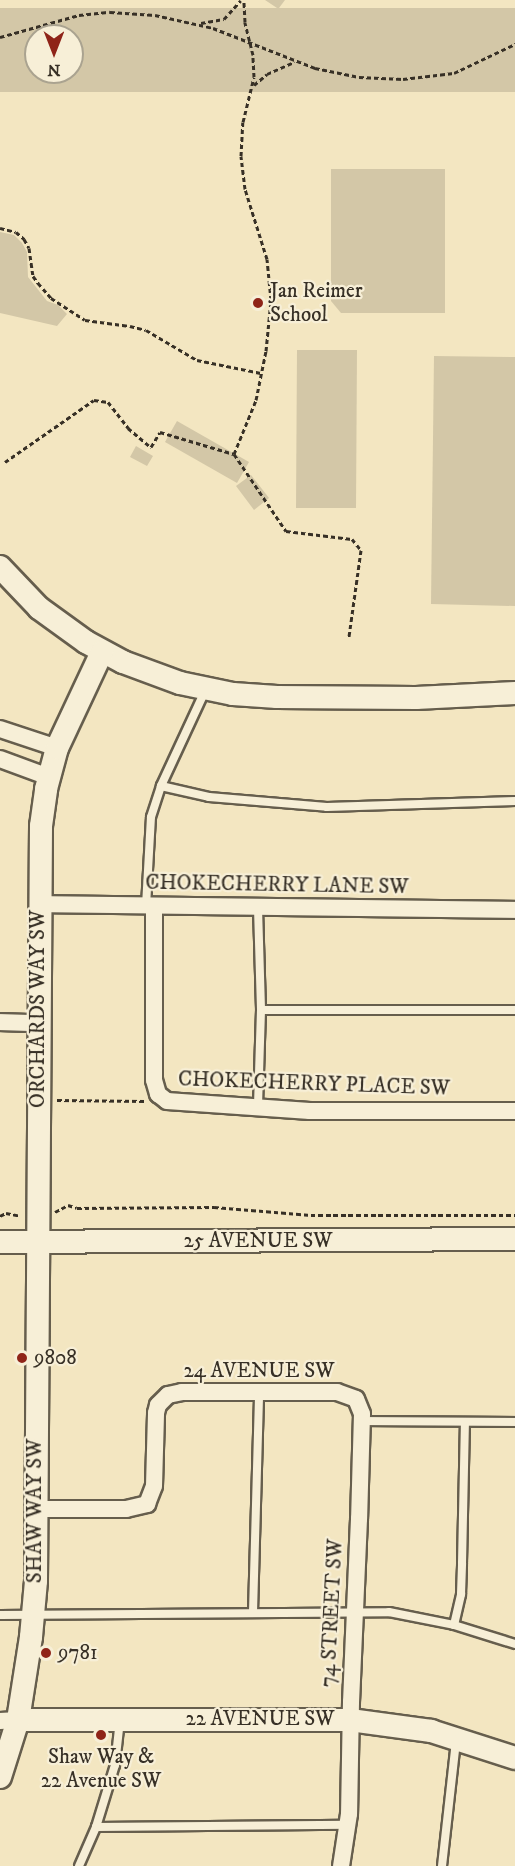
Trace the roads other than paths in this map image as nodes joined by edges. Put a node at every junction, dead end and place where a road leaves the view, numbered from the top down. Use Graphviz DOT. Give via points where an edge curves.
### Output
graph roads {
  1 [pos="0,567"];
  2 [pos="102,652"];
  3 [pos="206,689"];
  4 [pos="515,693"];
  5 [pos="0,729"];
  6 [pos="57,748"];
  7 [pos="0,759"];
  8 [pos="49,777"];
  9 [pos="160,786"];
  10 [pos="515,801"];
  11 [pos="39,904"];
  12 [pos="150,906"];
  13 [pos="258,908"];
  14 [pos="515,910"];
  15 [pos="261,1010"];
  16 [pos="515,1010"];
  17 [pos="0,1022"];
  18 [pos="38,1023"];
  19 [pos="258,1108"];
  20 [pos="515,1111"];
  21 [pos="515,1239"];
  22 [pos="0,1242"];
  23 [pos="36,1242"];
  24 [pos="259,1392"];
  25 [pos="356,1399"];
  26 [pos="362,1421"];
  27 [pos="515,1422"];
  28 [pos="465,1423"];
  29 [pos="36,1509"];
  30 [pos="253,1612"];
  31 [pos="355,1612"];
  32 [pos="34,1614"];
  33 [pos="0,1615"];
  34 [pos="454,1625"];
  35 [pos="515,1644"];
  36 [pos="9,1720"];
  37 [pos="120,1720"];
  38 [pos="350,1720"];
  39 [pos="457,1738"];
  40 [pos="515,1758"];
  41 [pos="0,1777"];
  42 [pos="348,1825"];
  43 [pos="96,1827"];
  44 [pos="79,1866"];
  45 [pos="341,1866"];
  46 [pos="442,1866"];
  1 -- 2 [label="street" via="39,608"];
  2 -- 3 [label="street" via="151,674"];
  2 -- 6 [label="street, ORCHARDS WAY SW"];
  3 -- 4 [label="street" via="288,697 416,698"];
  3 -- 9 [label="lane"];
  5 -- 6 [label="street"];
  6 -- 8 [label="street, ORCHARDS WAY SW"];
  7 -- 8 [label="street"];
  8 -- 11 [label="street, ORCHARDS WAY SW" via="41,826"];
  9 -- 10 [label="lane" via="208,797 327,807"];
  9 -- 12 [label="lane" via="151,817"];
  11 -- 12 [label="street, CHOKECHERRY LANE SW"];
  11 -- 18 [label="street, ORCHARDS WAY SW"];
  12 -- 13 [label="street, CHOKECHERRY LANE SW"];
  12 -- 19 [label="street, CHOKECHERRY PLACE SW" via="154,1080 158,1094 167,1101"];
  13 -- 14 [label="street, CHOKECHERRY LANE SW"];
  13 -- 15 [label="lane"];
  15 -- 16 [label="lane"];
  15 -- 19 [label="lane"];
  17 -- 18 [label="street"];
  18 -- 23 [label="street, ORCHARDS WAY SW"];
  19 -- 20 [label="street, CHOKECHERRY PLACE SW"];
  21 -- 23 [label="street, 25 AVENUE SW"];
  22 -- 23 [label="street, 25 AVENUE SW"];
  23 -- 29 [label="street, SHAW WAY SW"];
  24 -- 25 [label="street, 24 AVENUE SW" via="337,1392"];
  24 -- 29 [label="street, 24 AVENUE SW" via="175,1393 162,1400 155,1422 154,1486 147,1504 126,1509"];
  24 -- 30 [label="lane"];
  25 -- 26 [label="street, 74 STREET SW" via="362,1408"];
  26 -- 28 [label="lane"];
  26 -- 31 [label="street, 74 STREET SW"];
  27 -- 28 [label="lane"];
  28 -- 34 [label="lane" via="462,1563"];
  29 -- 32 [label="street, SHAW WAY SW"];
  30 -- 31 [label="lane"];
  30 -- 32 [label="lane"];
  31 -- 34 [label="lane" via="389,1612"];
  31 -- 38 [label="street, 74 STREET SW"];
  32 -- 33 [label="lane"];
  32 -- 36 [label="street, SHAW WAY SW"];
  34 -- 35 [label="lane"];
  36 -- 37 [label="street, 22 AVENUE SW"];
  36 -- 41 [label="street, SHAW WAY SW"];
  37 -- 38 [label="street, 22 AVENUE SW"];
  37 -- 43 [label="lane" via="118,1752"];
  38 -- 39 [label="street, 22 AVENUE SW" via="402,1725"];
  38 -- 42 [label="street, 74 STREET SW"];
  39 -- 40 [label="street, 22 AVENUE SW"];
  39 -- 46 [label="lane"];
  42 -- 43 [label="lane"];
  42 -- 45 [label="street, 74 STREET SW"];
  43 -- 44 [label="lane"];
}
